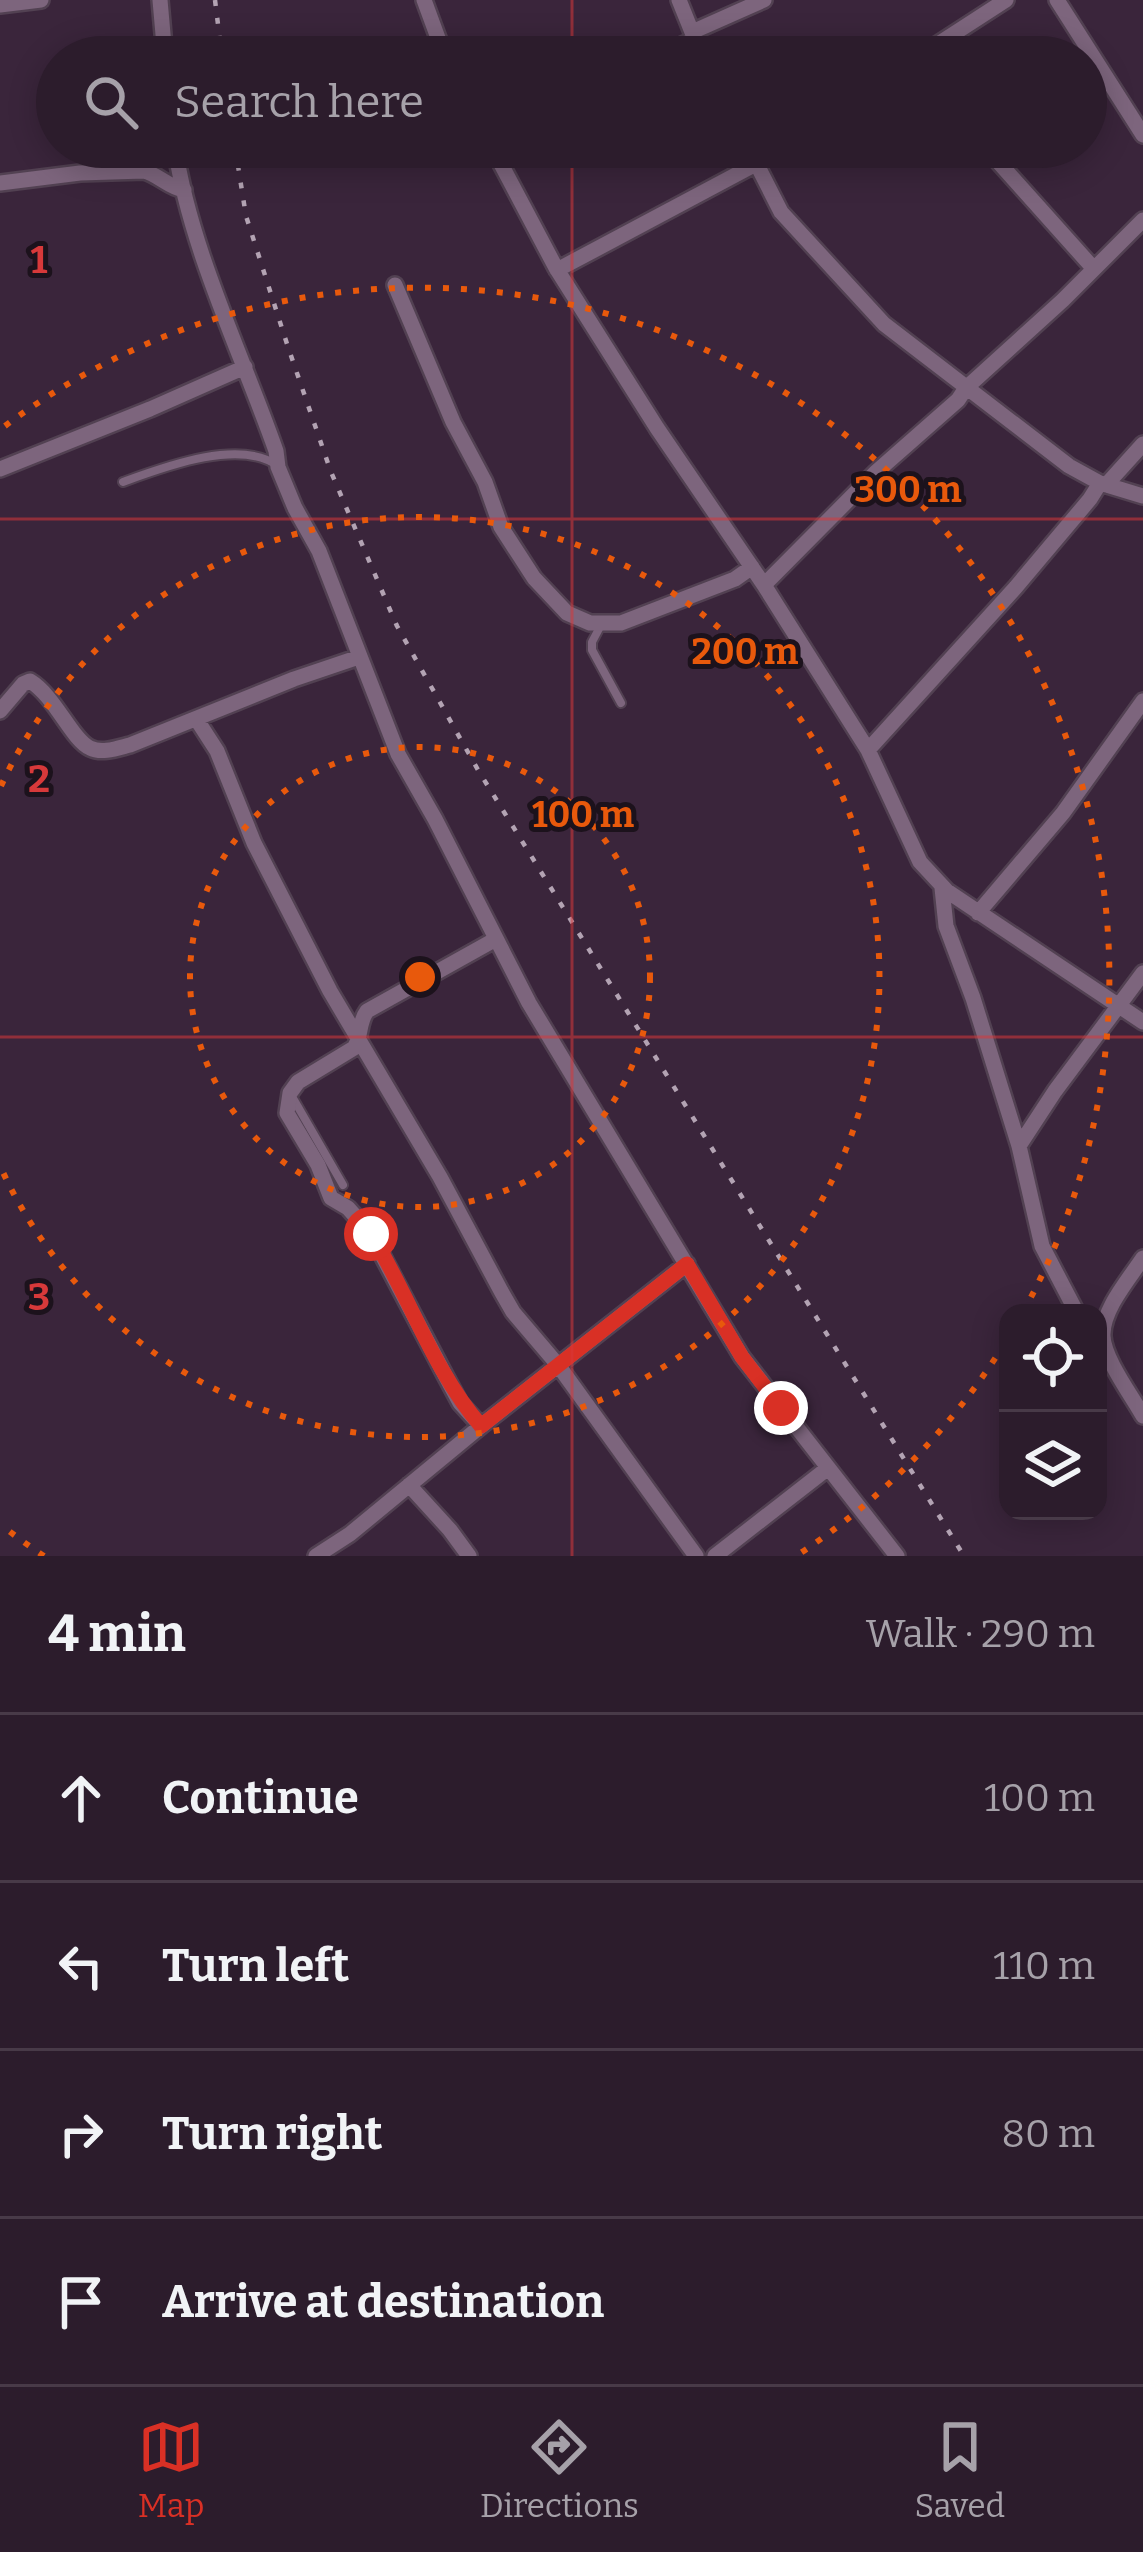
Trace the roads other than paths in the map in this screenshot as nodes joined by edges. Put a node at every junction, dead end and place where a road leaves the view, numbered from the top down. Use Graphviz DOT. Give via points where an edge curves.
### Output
graph roads {
  1 [pos="41,0"];
  2 [pos="160,0"];
  3 [pos="424,0"];
  4 [pos="679,0"];
  5 [pos="764,0"];
  6 [pos="1006,0"];
  7 [pos="1057,0"];
  8 [pos="0,5"];
  9 [pos="163,36"];
  10 [pos="437,36"];
  11 [pos="693,36"];
  12 [pos="950,36"];
  13 [pos="1080,36"];
  14 [pos="1107,78"];
  15 [pos="1143,135"];
  16 [pos="179,168"];
  17 [pos="503,168"];
  18 [pos="734,168"];
  19 [pos="759,168"];
  20 [pos="1004,168"];
  21 [pos="0,183"];
  22 [pos="184,190"];
  23 [pos="1143,220"];
  24 [pos="1094,269"];
  25 [pos="557,270"];
  26 [pos="395,285"];
  27 [pos="244,367"];
  28 [pos="966,388"];
  29 [pos="1143,443"];
  30 [pos="278,467"];
  31 [pos="0,469"];
  32 [pos="123,482"];
  33 [pos="1103,484"];
  34 [pos="1143,496"];
  35 [pos="752,567"];
  36 [pos="764,585"];
  37 [pos="601,623"];
  38 [pos="359,657"];
  39 [pos="1143,701"];
  40 [pos="621,703"];
  41 [pos="0,710"];
  42 [pos="197,720"];
  43 [pos="868,749"];
  44 [pos="942,888"];
  45 [pos="978,913"];
  46 [pos="496,939"];
  47 [pos="1143,973"];
  48 [pos="1119,1006"];
  49 [pos="1143,1022"];
  50 [pos="359,1040"];
  51 [pos="290,1094"];
  52 [pos="1019,1146"];
  53 [pos="343,1185"];
  54 [pos="1143,1258"];
  55 [pos="687,1264"];
  56 [pos="1072,1304"];
  57 [pos="1107,1318"];
  58 [pos="1107,1351"];
  59 [pos="558,1366"];
  60 [pos="1143,1416"];
  61 [pos="481,1426"];
  62 [pos="828,1468"];
  63 [pos="409,1485"];
  64 [pos="316,1556"];
  65 [pos="469,1556"];
  66 [pos="696,1556"];
  67 [pos="716,1556"];
  68 [pos="897,1556"];
  1 -- 8 [label="street"];
  2 -- 9 [label="street"];
  3 -- 10 [label="street"];
  4 -- 11 [label="street"];
  5 -- 11 [label="street"];
  6 -- 12 [label="street"];
  7 -- 13 [label="street"];
  14 -- 15 [label="street"];
  16 -- 22 [label="street"];
  17 -- 25 [label="street"];
  18 -- 25 [label="street"];
  19 -- 28 [label="street" via="781,212 884,324"];
  20 -- 24 [label="street"];
  21 -- 22 [label="street" via="144,171"];
  22 -- 27 [label="street"];
  23 -- 24 [label="street"];
  24 -- 28 [label="street"];
  25 -- 35 [label="street"];
  26 -- 37 [label="street" via="500,527 559,607"];
  27 -- 30 [label="street"];
  27 -- 31 [label="street"];
  28 -- 33 [label="street"];
  28 -- 36 [label="street"];
  29 -- 33 [label="street"];
  30 -- 32 [label="lane" via="242,453"];
  30 -- 38 [label="street"];
  33 -- 34 [label="street"];
  33 -- 43 [label="street"];
  35 -- 36 [label="street"];
  35 -- 37 [label="street" via="647,615"];
  36 -- 43 [label="street"];
  37 -- 40 [label="lane" via="592,650"];
  38 -- 42 [label="street"];
  38 -- 46 [label="street" via="398,754"];
  39 -- 45 [label="street"];
  41 -- 42 [label="street" via="30,681 86,745 104,751"];
  42 -- 50 [label="street"];
  43 -- 44 [label="street" via="920,862"];
  44 -- 45 [label="street"];
  44 -- 52 [label="street" via="946,926"];
  45 -- 48 [label="street"];
  46 -- 50 [label="street" via="367,1011"];
  46 -- 55 [label="street"];
  47 -- 48 [label="street"];
  48 -- 49 [label="street"];
  48 -- 52 [label="street"];
  50 -- 51 [label="street"];
  50 -- 59 [label="street" via="507,1302"];
  51 -- 53 [label="lane"];
  51 -- 61 [label="street" via="287,1113 326,1190 371,1234 446,1378"];
  52 -- 56 [label="street" via="1042,1246"];
  54 -- 57 [label="street"];
  55 -- 59 [label="street"];
  55 -- 62 [label="street" via="742,1357"];
  58 -- 60 [label="street"];
  59 -- 61 [label="street"];
  59 -- 66 [label="street"];
  61 -- 63 [label="street"];
  62 -- 67 [label="street"];
  62 -- 68 [label="street"];
  63 -- 64 [label="street"];
  63 -- 65 [label="street"];
}
